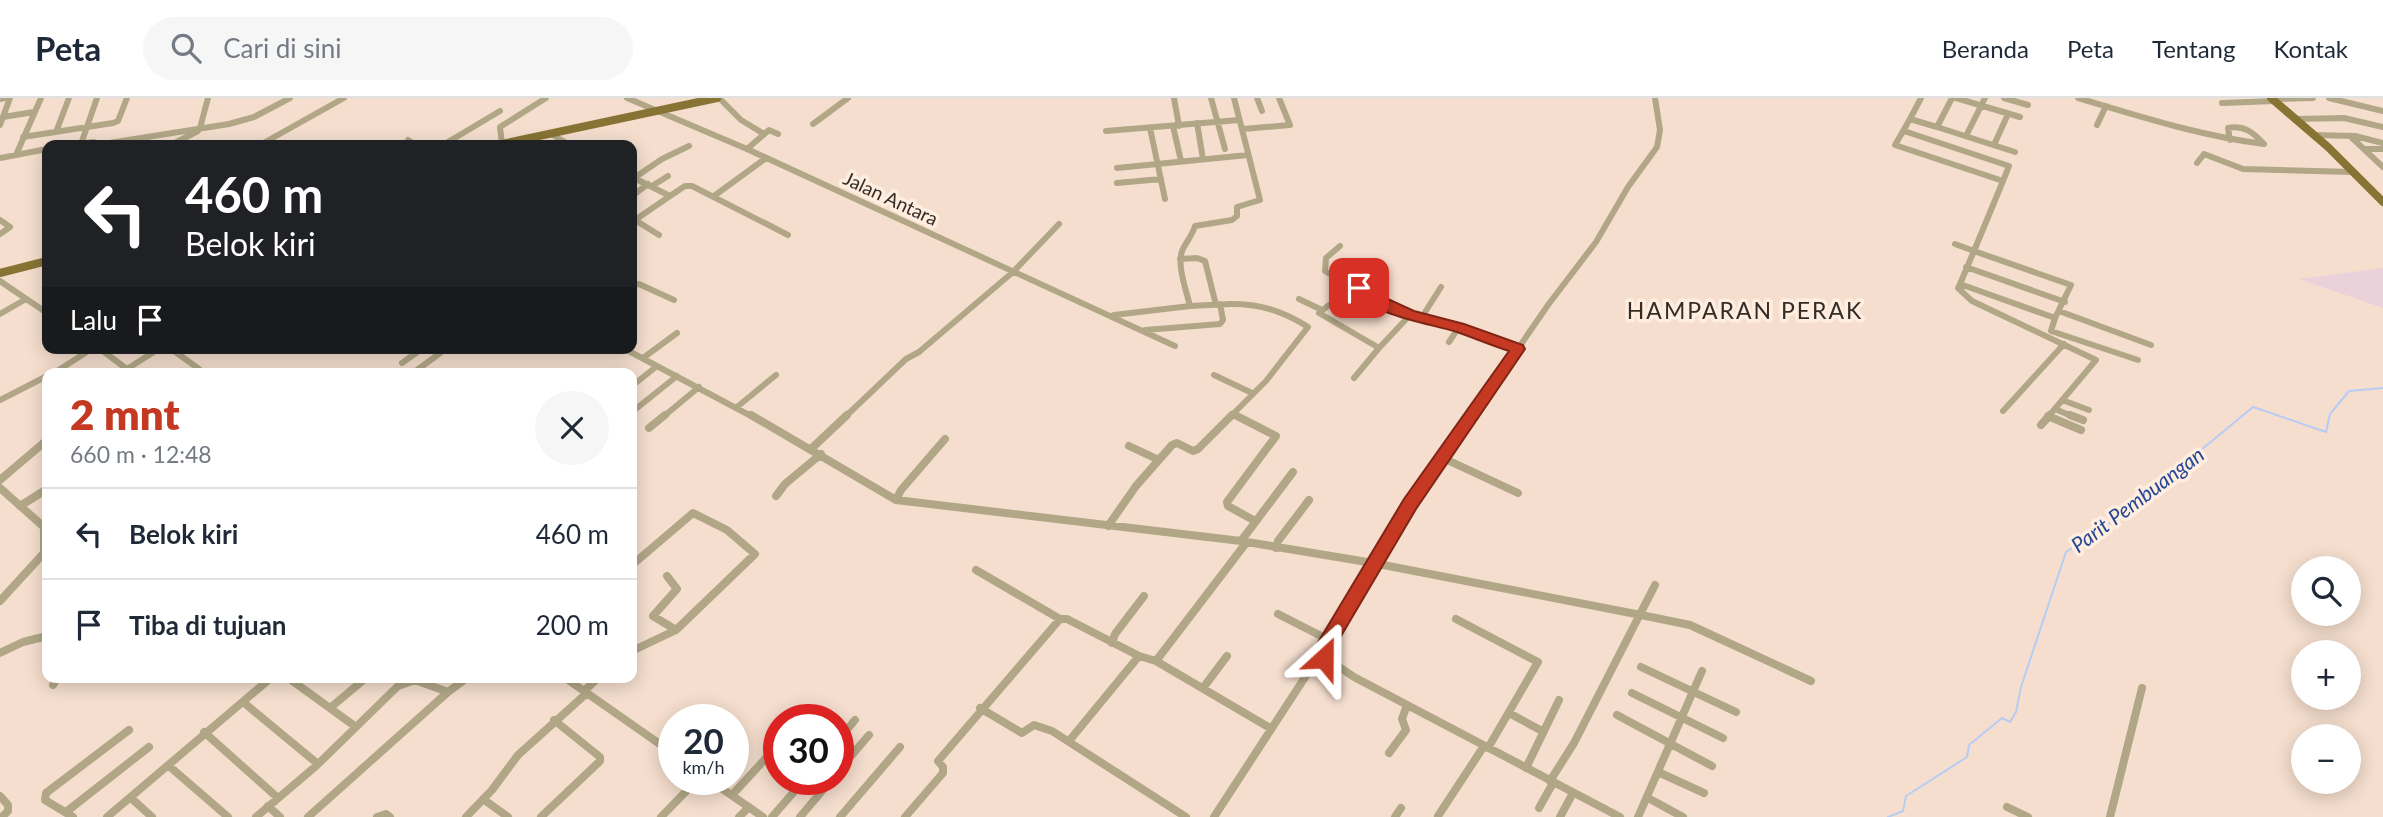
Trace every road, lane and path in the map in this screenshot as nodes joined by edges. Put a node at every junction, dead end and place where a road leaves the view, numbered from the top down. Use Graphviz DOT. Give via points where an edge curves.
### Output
graph roads {
  1 [pos="10,98"];
  2 [pos="41,98"];
  3 [pos="69,98"];
  4 [pos="97,98"];
  5 [pos="127,98"];
  6 [pos="208,98"];
  7 [pos="290,98"];
  8 [pos="344,98"];
  9 [pos="546,98"];
  10 [pos="627,98"];
  11 [pos="718,98"];
  12 [pos="848,98"];
  13 [pos="1174,98"];
  14 [pos="1212,98"];
  15 [pos="1234,98"];
  16 [pos="1258,98"];
  17 [pos="1279,98"];
  18 [pos="1655,98"];
  19 [pos="1921,98"];
  20 [pos="1954,98"];
  21 [pos="1985,98"];
  22 [pos="2004,98"];
  23 [pos="2078,98"];
  24 [pos="2243,98"];
  25 [pos="2313,98"];
  26 [pos="2329,98"];
  27 [pos="2379,98"];
  28 [pos="2273,100"];
  29 [pos="2028,105"];
  30 [pos="1981,106"];
  31 [pos="2106,106"];
  32 [pos="2380,110"];
  33 [pos="500,111"];
  34 [pos="654,111"];
  35 [pos="1262,111"];
  36 [pos="34,113"];
  37 [pos="2008,114"];
  38 [pos="3,117"];
  39 [pos="2020,117"];
  40 [pos="1910,119"];
  41 [pos="2296,119"];
  42 [pos="1239,120"];
  43 [pos="1217,121"];
  44 [pos="1197,123"];
  45 [pos="813,124"];
  46 [pos="0,125"];
  47 [pos="2097,125"];
  48 [pos="1176,126"];
  49 [pos="87,127"];
  50 [pos="202,127"];
  51 [pos="1937,127"];
  52 [pos="2383,127"];
  53 [pos="1150,128"];
  54 [pos="1242,129"];
  55 [pos="1106,131"];
  56 [pos="1904,131"];
  57 [pos="56,132"];
  58 [pos="551,134"];
  59 [pos="764,134"];
  60 [pos="778,134"];
  61 [pos="2313,135"];
  62 [pos="2350,135"];
  63 [pos="1966,136"];
  64 [pos="23,137"];
  65 [pos="82,140"];
  66 [pos="125,140"];
  67 [pos="180,140"];
  68 [pos="269,140"];
  69 [pos="451,140"];
  70 [pos="500,140"];
  71 [pos="523,140"];
  72 [pos="561,140"];
  73 [pos="2230,140"];
  74 [pos="2383,143"];
  75 [pos="1994,145"];
  76 [pos="689,146"];
  77 [pos="747,149"];
  78 [pos="1225,149"];
  79 [pos="2365,149"];
  80 [pos="2383,149"];
  81 [pos="42,150"];
  82 [pos="16,155"];
  83 [pos="1248,155"];
  84 [pos="0,158"];
  85 [pos="766,158"];
  86 [pos="1203,159"];
  87 [pos="1181,161"];
  88 [pos="2197,163"];
  89 [pos="1157,164"];
  90 [pos="2009,166"];
  91 [pos="2383,167"];
  92 [pos="1118,168"];
  93 [pos="2352,172"];
  94 [pos="637,175"];
  95 [pos="668,176"];
  96 [pos="1161,179"];
  97 [pos="637,180"];
  98 [pos="2003,181"];
  99 [pos="1118,183"];
  100 [pos="650,185"];
  101 [pos="637,193"];
  102 [pos="670,196"];
  103 [pos="714,196"];
  104 [pos="1165,199"];
  105 [pos="2383,202"];
  106 [pos="637,218"];
  107 [pos="0,220"];
  108 [pos="637,223"];
  109 [pos="1059,224"];
  110 [pos="0,234"];
  111 [pos="659,235"];
  112 [pos="788,235"];
  113 [pos="1955,244"];
  114 [pos="1340,246"];
  115 [pos="1972,250"];
  116 [pos="1180,259"];
  117 [pos="42,262"];
  118 [pos="1966,267"];
  119 [pos="1013,272"];
  120 [pos="0,274"];
  121 [pos="0,281"];
  122 [pos="637,284"];
  123 [pos="1960,284"];
  124 [pos="1441,287"];
  125 [pos="1363,293"];
  126 [pos="26,299"];
  127 [pos="1300,299"];
  128 [pos="674,300"];
  129 [pos="2065,303"];
  130 [pos="1218,305"];
  131 [pos="1191,306"];
  132 [pos="42,310"];
  133 [pos="1321,313"];
  134 [pos="0,314"];
  135 [pos="1113,315"];
  136 [pos="1410,315"];
  137 [pos="2057,315"];
  138 [pos="1422,317"];
  139 [pos="1308,327"];
  140 [pos="1459,327"];
  141 [pos="1145,330"];
  142 [pos="677,332"];
  143 [pos="2049,333"];
  144 [pos="1449,342"];
  145 [pos="2064,344"];
  146 [pos="2151,345"];
  147 [pos="1175,346"];
  148 [pos="1379,348"];
  149 [pos="1518,349"];
  150 [pos="84,354"];
  151 [pos="107,354"];
  152 [pos="152,354"];
  153 [pos="178,354"];
  154 [pos="415,354"];
  155 [pos="439,354"];
  156 [pos="635,354"];
  157 [pos="643,358"];
  158 [pos="2138,360"];
  159 [pos="402,363"];
  160 [pos="657,366"];
  161 [pos="62,368"];
  162 [pos="126,368"];
  163 [pos="134,368"];
  164 [pos="198,368"];
  165 [pos="420,368"];
  166 [pos="776,375"];
  167 [pos="1214,375"];
  168 [pos="677,376"];
  169 [pos="1354,378"];
  170 [pos="42,379"];
  171 [pos="637,382"];
  172 [pos="699,387"];
  173 [pos="1252,393"];
  174 [pos="0,400"];
  175 [pos="2062,400"];
  176 [pos="737,407"];
  177 [pos="637,408"];
  178 [pos="2055,409"];
  179 [pos="2089,410"];
  180 [pos="2003,411"];
  181 [pos="1233,414"];
  182 [pos="2049,416"];
  183 [pos="2083,420"];
  184 [pos="2041,425"];
  185 [pos="649,428"];
  186 [pos="2081,429"];
  187 [pos="945,439"];
  188 [pos="42,444"];
  189 [pos="1129,446"];
  190 [pos="811,449"];
  191 [pos="821,454"];
  192 [pos="1443,458"];
  193 [pos="1159,460"];
  194 [pos="1293,472"];
  195 [pos="0,480"];
  196 [pos="0,488"];
  197 [pos="42,492"];
  198 [pos="1518,493"];
  199 [pos="776,496"];
  200 [pos="896,500"];
  201 [pos="1309,500"];
  202 [pos="20,506"];
  203 [pos="1255,521"];
  204 [pos="42,525"];
  205 [pos="1108,526"];
  206 [pos="1244,542"];
  207 [pos="1276,548"];
  208 [pos="42,555"];
  209 [pos="637,561"];
  210 [pos="1373,563"];
  211 [pos="976,570"];
  212 [pos="667,576"];
  213 [pos="1655,585"];
  214 [pos="1144,596"];
  215 [pos="0,601"];
  216 [pos="1278,614"];
  217 [pos="1060,619"];
  218 [pos="1456,619"];
  219 [pos="1639,620"];
  220 [pos="676,630"];
  221 [pos="42,637"];
  222 [pos="1329,640"];
  223 [pos="1112,643"];
  224 [pos="637,649"];
  225 [pos="0,653"];
  226 [pos="1320,654"];
  227 [pos="1139,656"];
  228 [pos="1227,656"];
  229 [pos="1156,661"];
  230 [pos="1641,667"];
  231 [pos="1702,671"];
  232 [pos="1811,681"];
  233 [pos="265,683"];
  234 [pos="295,683"];
  235 [pos="360,683"];
  236 [pos="405,683"];
  237 [pos="421,683"];
  238 [pos="460,683"];
  239 [pos="573,683"];
  240 [pos="594,683"];
  241 [pos="1203,688"];
  242 [pos="2142,688"];
  243 [pos="1691,691"];
  244 [pos="448,692"];
  245 [pos="586,692"];
  246 [pos="1632,693"];
  247 [pos="1559,700"];
  248 [pos="243,702"];
  249 [pos="1407,705"];
  250 [pos="330,708"];
  251 [pos="980,708"];
  252 [pos="1736,712"];
  253 [pos="1508,713"];
  254 [pos="1617,715"];
  255 [pos="1680,718"];
  256 [pos="554,720"];
  257 [pos="356,727"];
  258 [pos="1270,728"];
  259 [pos="129,730"];
  260 [pos="1542,731"];
  261 [pos="204,732"];
  262 [pos="869,735"];
  263 [pos="1723,737"];
  264 [pos="1069,741"];
  265 [pos="658,743"];
  266 [pos="1670,744"];
  267 [pos="149,747"];
  268 [pos="900,747"];
  269 [pos="1486,747"];
  270 [pos="854,752"];
  271 [pos="1389,753"];
  272 [pos="763,761"];
  273 [pos="317,764"];
  274 [pos="169,766"];
  275 [pos="1712,766"];
  276 [pos="1526,768"];
  277 [pos="1658,772"];
  278 [pos="749,777"];
  279 [pos="1551,782"];
  280 [pos="1573,793"];
  281 [pos="1704,793"];
  282 [pos="682,795"];
  283 [pos="732,795"];
  284 [pos="791,795"];
  285 [pos="819,795"];
  286 [pos="0,796"];
  287 [pos="131,798"];
  288 [pos="278,798"];
  289 [pos="1648,798"];
  290 [pos="483,799"];
  291 [pos="749,807"];
  292 [pos="1539,807"];
  293 [pos="2007,807"];
  294 [pos="1401,808"];
  295 [pos="273,813"];
  296 [pos="69,815"];
  297 [pos="1438,816"];
  298 [pos="2,817"];
  299 [pos="107,817"];
  300 [pos="152,817"];
  301 [pos="228,817"];
  302 [pos="256,817"];
  303 [pos="308,817"];
  304 [pos="377,817"];
  305 [pos="390,817"];
  306 [pos="466,817"];
  307 [pos="508,817"];
  308 [pos="541,817"];
  309 [pos="661,817"];
  310 [pos="739,817"];
  311 [pos="763,817"];
  312 [pos="772,817"];
  313 [pos="800,817"];
  314 [pos="840,817"];
  315 [pos="905,817"];
  316 [pos="1186,817"];
  317 [pos="1214,817"];
  318 [pos="1395,817"];
  319 [pos="1560,817"];
  320 [pos="1620,817"];
  321 [pos="1638,817"];
  322 [pos="1683,817"];
  323 [pos="2028,817"];
  324 [pos="2110,817"];
  1 -- 38 [label="street"];
  2 -- 36 [label="street"];
  3 -- 57 [label="street"];
  4 -- 49 [label="street"];
  5 -- 49 [label="street" via="116,122"];
  6 -- 50 [label="street"];
  7 -- 50 [label="street" via="254,117"];
  8 -- 68 [label="street"];
  9 -- 70 [label="street" via="502,125"];
  10 -- 34 [label="street, Jalan Antara"];
  11 -- 34 [label="main road"];
  11 -- 59 [label="street"];
  12 -- 45 [label="street"];
  13 -- 48 [label="street"];
  14 -- 43 [label="street"];
  15 -- 42 [label="street"];
  16 -- 35 [label="street"];
  17 -- 54 [label="street" via="1290,125"];
  18 -- 149 [label="street" via="1660,130 1657,147"];
  19 -- 40 [label="street"];
  20 -- 30 [label="street"];
  20 -- 51 [label="street"];
  21 -- 30 [label="street"];
  22 -- 29 [label="street"];
  23 -- 31 [label="street"];
  24 -- 28 [label="street" via="2222,102"];
  25 -- 28 [label="street"];
  26 -- 32 [label="street"];
  27 -- 32 [label="street"];
  28 -- 41 [label="main road"];
  30 -- 37 [label="street"];
  30 -- 63 [label="street"];
  31 -- 47 [label="street"];
  31 -- 73 [label="street"];
  33 -- 69 [label="street"];
  34 -- 58 [label="main road"];
  34 -- 77 [label="street, Jalan Antara"];
  36 -- 38 [label="street"];
  36 -- 64 [label="street"];
  37 -- 39 [label="street"];
  37 -- 75 [label="street"];
  38 -- 46 [label="street"];
  40 -- 51 [label="street"];
  40 -- 56 [label="street"];
  41 -- 52 [label="street" via="2344,118"];
  41 -- 61 [label="main road"];
  42 -- 43 [label="street"];
  42 -- 54 [label="street"];
  43 -- 44 [label="street"];
  43 -- 78 [label="street"];
  44 -- 48 [label="street"];
  44 -- 86 [label="street"];
  48 -- 53 [label="street"];
  48 -- 87 [label="street"];
  49 -- 57 [label="street"];
  49 -- 65 [label="street"];
  50 -- 66 [label="street"];
  50 -- 67 [label="street"];
  51 -- 63 [label="street"];
  53 -- 55 [label="street"];
  53 -- 89 [label="street"];
  54 -- 83 [label="street"];
  56 -- 90 [label="street"];
  56 -- 98 [label="street" via="1894,148"];
  57 -- 64 [label="street"];
  58 -- 71 [label="main road"];
  58 -- 72 [label="street"];
  59 -- 60 [label="street" via="772,129"];
  59 -- 77 [label="street"];
  61 -- 62 [label="street"];
  61 -- 93 [label="main road"];
  62 -- 74 [label="street"];
  62 -- 79 [label="street"];
  63 -- 75 [label="street"];
  64 -- 82 [label="street"];
  73 -- 73 [label="street" via="2263,145 2264,144 2240,126 2228,128"];
  75 -- 90 [label="street" via="2015,150"];
  76 -- 94 [label="street"];
  77 -- 85 [label="street, Jalan Antara"];
  79 -- 80 [label="street"];
  79 -- 91 [label="street"];
  81 -- 82 [label="street"];
  82 -- 84 [label="street"];
  83 -- 86 [label="street"];
  83 -- 116 [label="street" via="1260,200 1241,204 1232,220 1195,226"];
  85 -- 103 [label="street"];
  85 -- 119 [label="street, Jalan Antara"];
  86 -- 87 [label="street"];
  87 -- 89 [label="street"];
  88 -- 93 [label="street" via="2201,154 2243,169"];
  89 -- 92 [label="street"];
  89 -- 96 [label="street"];
  90 -- 98 [label="street"];
  93 -- 105 [label="main road"];
  95 -- 100 [label="street"];
  96 -- 99 [label="street"];
  96 -- 104 [label="street"];
  97 -- 100 [label="street"];
  98 -- 115 [label="street"];
  100 -- 101 [label="street"];
  100 -- 102 [label="street"];
  102 -- 103 [label="street" via="688,185"];
  102 -- 106 [label="street"];
  103 -- 112 [label="street"];
  107 -- 110 [label="street" via="10,227"];
  108 -- 111 [label="street"];
  109 -- 119 [label="street"];
  113 -- 115 [label="street"];
  114 -- 125 [label="street" via="1326,258 1325,271 1351,282"];
  115 -- 118 [label="street"];
  115 -- 129 [label="street" via="2071,285"];
  116 -- 130 [label="street" via="1205,261"];
  116 -- 131 [label="street"];
  117 -- 120 [label="main road"];
  118 -- 123 [label="street"];
  118 -- 129 [label="street"];
  119 -- 135 [label="street, Jalan Antara"];
  119 -- 190 [label="street" via="906,359"];
  121 -- 126 [label="street"];
  122 -- 128 [label="street"];
  123 -- 137 [label="street"];
  123 -- 143 [label="street" via="1958,288 1972,301"];
  124 -- 138 [label="street"];
  125 -- 133 [label="street"];
  125 -- 136 [label="street"];
  126 -- 132 [label="street"];
  126 -- 134 [label="street"];
  127 -- 133 [label="street"];
  129 -- 137 [label="street"];
  130 -- 131 [label="street"];
  130 -- 139 [label="street" via="1259,303"];
  130 -- 141 [label="street" via="1222,323"];
  131 -- 135 [label="street"];
  133 -- 139 [label="street"];
  133 -- 148 [label="street"];
  135 -- 141 [label="street, Jalan Antara"];
  136 -- 138 [label="street"];
  136 -- 148 [label="street"];
  137 -- 143 [label="street"];
  137 -- 146 [label="street"];
  138 -- 140 [label="street"];
  139 -- 173 [label="street"];
  140 -- 144 [label="street"];
  140 -- 149 [label="street"];
  141 -- 147 [label="street, Jalan Antara"];
  142 -- 157 [label="street"];
  143 -- 145 [label="street"];
  143 -- 158 [label="street"];
  145 -- 175 [label="street" via="2096,360"];
  145 -- 180 [label="street"];
  148 -- 169 [label="street"];
  149 -- 192 [label="street"];
  150 -- 161 [label="street"];
  151 -- 162 [label="street"];
  152 -- 163 [label="street"];
  153 -- 164 [label="street"];
  154 -- 159 [label="street"];
  155 -- 165 [label="street"];
  156 -- 157 [label="street"];
  157 -- 160 [label="street"];
  160 -- 168 [label="street"];
  160 -- 171 [label="street"];
  166 -- 176 [label="street"];
  167 -- 173 [label="street"];
  168 -- 172 [label="street"];
  168 -- 177 [label="street"];
  170 -- 174 [label="street"];
  172 -- 176 [label="street"];
  172 -- 185 [label="street"];
  173 -- 181 [label="street"];
  175 -- 178 [label="street"];
  175 -- 179 [label="street"];
  176 -- 190 [label="street"];
  178 -- 182 [label="street"];
  178 -- 183 [label="street"];
  181 -- 193 [label="street" via="1198,449 1174,444"];
  181 -- 203 [label="street" via="1276,436 1227,502"];
  182 -- 184 [label="street"];
  182 -- 186 [label="street"];
  187 -- 200 [label="street"];
  188 -- 195 [label="street"];
  189 -- 193 [label="street"];
  190 -- 191 [label="street"];
  191 -- 199 [label="street"];
  191 -- 200 [label="street"];
  192 -- 198 [label="street"];
  192 -- 210 [label="street"];
  193 -- 205 [label="street"];
  194 -- 203 [label="street"];
  196 -- 202 [label="street"];
  197 -- 202 [label="street"];
  200 -- 205 [label="street"];
  201 -- 207 [label="street"];
  202 -- 204 [label="street"];
  203 -- 206 [label="street"];
  205 -- 206 [label="street"];
  206 -- 207 [label="street"];
  206 -- 229 [label="street"];
  207 -- 210 [label="street"];
  208 -- 215 [label="street"];
  209 -- 220 [label="street" via="693,513 754,551"];
  210 -- 219 [label="street"];
  210 -- 222 [label="street"];
  211 -- 217 [label="street"];
  212 -- 220 [label="street" via="677,589 653,616"];
  213 -- 219 [label="street"];
  214 -- 223 [label="street"];
  216 -- 222 [label="street"];
  217 -- 223 [label="street"];
  217 -- 251 [label="street"];
  218 -- 253 [label="street" via="1538,662"];
  219 -- 232 [label="street" via="1690,625"];
  219 -- 279 [label="street"];
  220 -- 224 [label="street"];
  221 -- 225 [label="street"];
  222 -- 226 [label="street"];
  223 -- 227 [label="street"];
  226 -- 249 [label="street"];
  226 -- 258 [label="street"];
  227 -- 229 [label="street"];
  227 -- 264 [label="street"];
  228 -- 241 [label="street"];
  229 -- 241 [label="street"];
  230 -- 243 [label="street"];
  231 -- 243 [label="street"];
  233 -- 248 [label="street"];
  234 -- 250 [label="street"];
  235 -- 250 [label="street"];
  236 -- 257 [label="street"];
  237 -- 244 [label="street"];
  238 -- 244 [label="street"];
  239 -- 245 [label="street"];
  240 -- 245 [label="street"];
  241 -- 258 [label="street"];
  242 -- 324 [label="street"];
  243 -- 252 [label="street"];
  243 -- 255 [label="street"];
  244 -- 303 [label="street"];
  245 -- 256 [label="street"];
  245 -- 265 [label="street"];
  246 -- 255 [label="street"];
  247 -- 260 [label="street"];
  248 -- 261 [label="street"];
  248 -- 273 [label="street"];
  249 -- 269 [label="street"];
  249 -- 271 [label="street" via="1402,719 1406,730"];
  250 -- 257 [label="street"];
  251 -- 264 [label="street" via="1021,733 1034,725"];
  251 -- 315 [label="street" via="938,761 943,773"];
  253 -- 260 [label="street"];
  253 -- 269 [label="street"];
  254 -- 266 [label="street"];
  255 -- 263 [label="street"];
  255 -- 266 [label="street"];
  256 -- 290 [label="street"];
  256 -- 308 [label="street" via="600,761"];
  257 -- 273 [label="street"];
  258 -- 317 [label="street"];
  259 -- 296 [label="street" via="46,793 45,800"];
  260 -- 276 [label="street"];
  261 -- 274 [label="street"];
  261 -- 288 [label="street"];
  262 -- 270 [label="street"];
  264 -- 316 [label="street"];
  266 -- 275 [label="street"];
  266 -- 277 [label="street"];
  267 -- 296 [label="street"];
  268 -- 314 [label="street"];
  269 -- 276 [label="street"];
  269 -- 297 [label="street"];
  272 -- 278 [label="street"];
  273 -- 288 [label="street"];
  274 -- 287 [label="street"];
  274 -- 301 [label="street"];
  276 -- 279 [label="street"];
  277 -- 281 [label="street"];
  277 -- 289 [label="street"];
  279 -- 280 [label="street"];
  279 -- 292 [label="street"];
  280 -- 319 [label="street"];
  280 -- 320 [label="street"];
  282 -- 309 [label="street"];
  283 -- 291 [label="street"];
  284 -- 312 [label="street"];
  285 -- 313 [label="street"];
  286 -- 298 [label="street" via="8,805"];
  287 -- 299 [label="street"];
  287 -- 300 [label="street"];
  288 -- 295 [label="street"];
  289 -- 321 [label="street"];
  289 -- 322 [label="street"];
  290 -- 306 [label="street"];
  290 -- 307 [label="street"];
  291 -- 310 [label="street"];
  291 -- 311 [label="street"];
  293 -- 323 [label="street"];
  294 -- 318 [label="street"];
  295 -- 302 [label="street"];
  304 -- 305 [label="street"];
}
